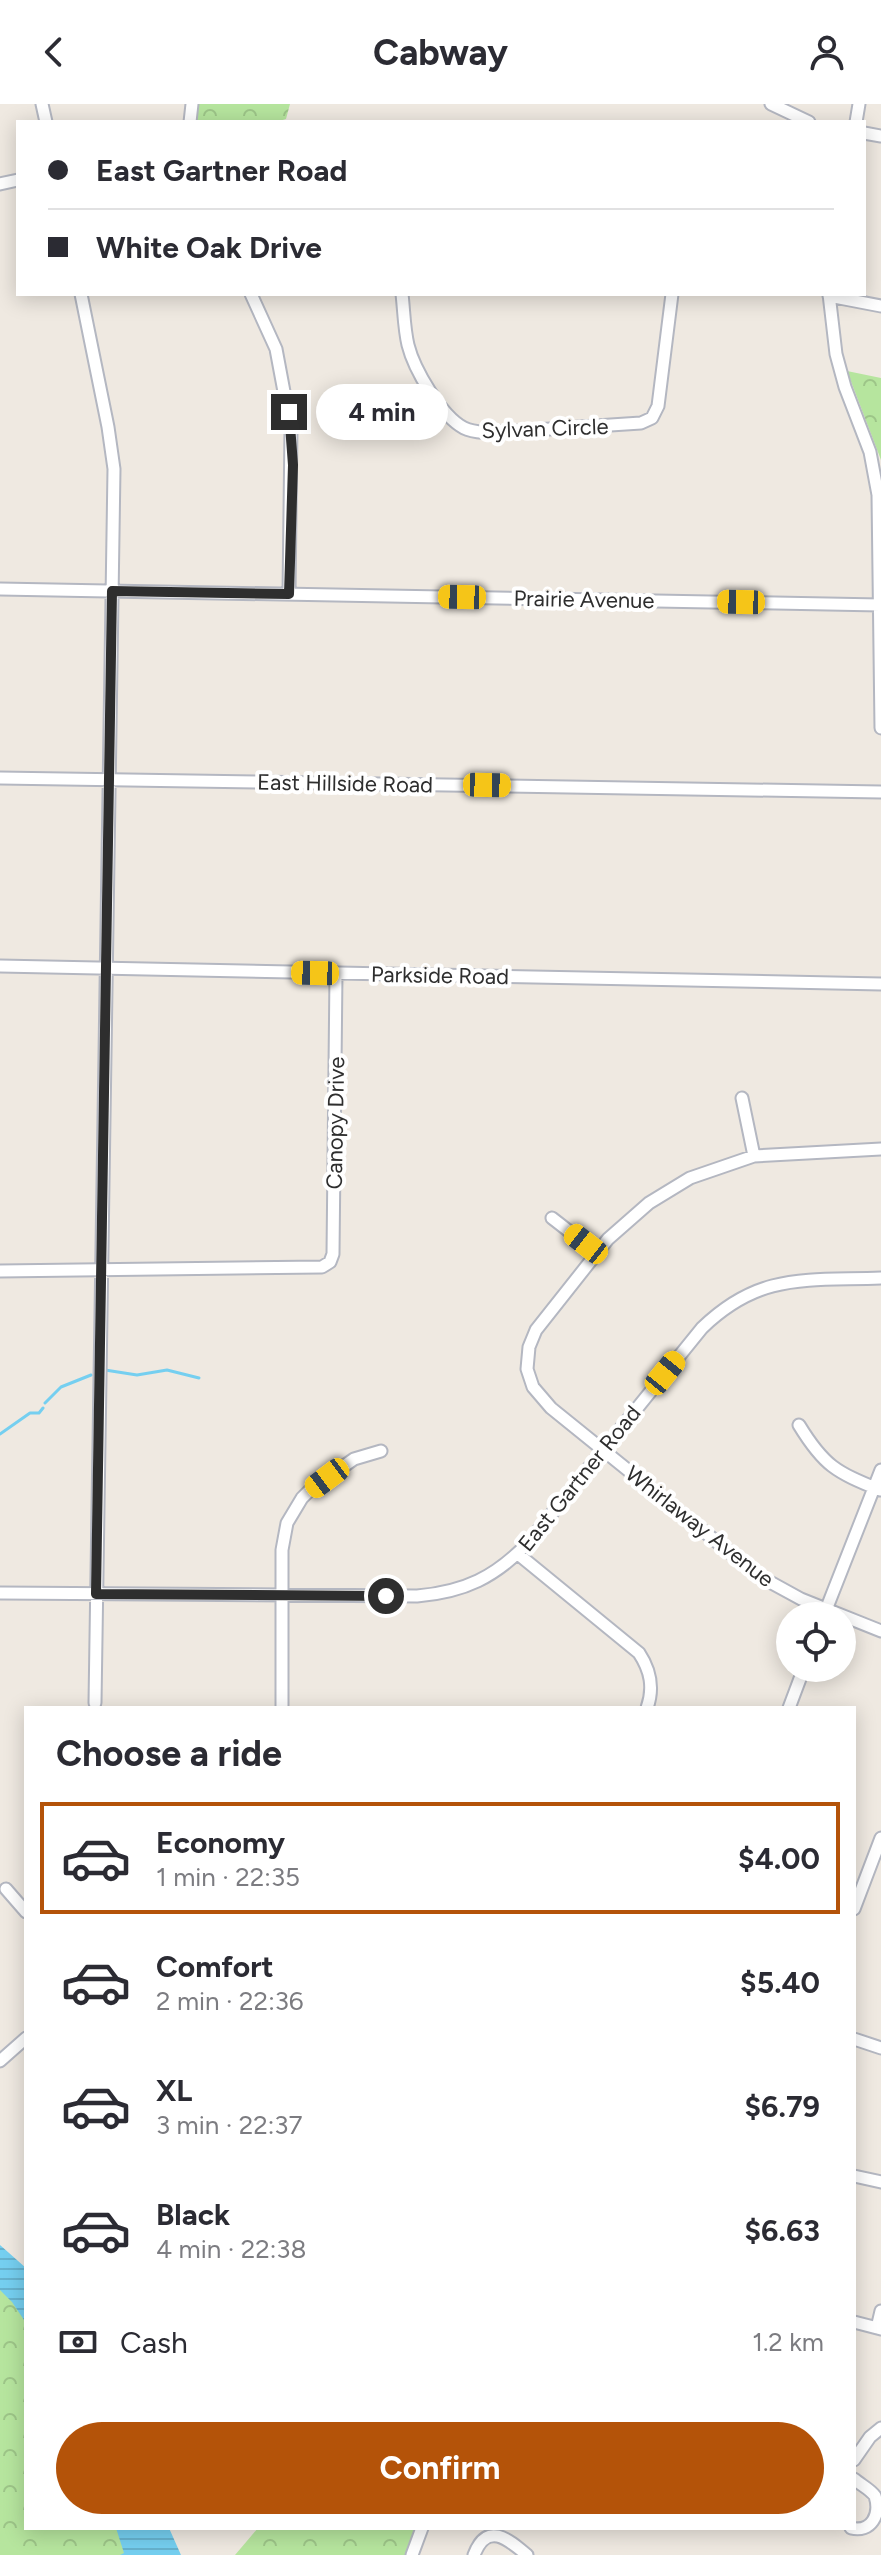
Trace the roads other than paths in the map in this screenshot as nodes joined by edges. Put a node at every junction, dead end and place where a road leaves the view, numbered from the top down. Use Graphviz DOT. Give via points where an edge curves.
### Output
graph roads {
  1 [pos="771,104"];
  2 [pos="805,120"];
  3 [pos="81,296"];
  4 [pos="252,296"];
  5 [pos="402,296"];
  6 [pos="672,296"];
  7 [pos="829,296"];
  8 [pos="834,296"];
  9 [pos="881,306"];
  10 [pos="0,589"];
  11 [pos="112,591"];
  12 [pos="289,594"];
  13 [pos="880,605"];
  14 [pos="881,728"];
  15 [pos="0,778"];
  16 [pos="108,779"];
  17 [pos="881,792"];
  18 [pos="0,966"];
  19 [pos="106,968"];
  20 [pos="336,973"];
  21 [pos="881,984"];
  22 [pos="742,1098"];
  23 [pos="881,1149"];
  24 [pos="754,1156"];
  25 [pos="552,1218"];
  26 [pos="597,1253"];
  27 [pos="100,1269"];
  28 [pos="0,1271"];
  29 [pos="881,1278"];
  30 [pos="799,1425"];
  31 [pos="602,1450"];
  32 [pos="381,1451"];
  33 [pos="881,1470"];
  34 [pos="878,1489"];
  35 [pos="518,1554"];
  36 [pos="0,1593"];
  37 [pos="96,1594"];
  38 [pos="283,1596"];
  39 [pos="805,1602"];
  40 [pos="829,1602"];
  41 [pos="856,1623"];
  42 [pos="881,1631"];
  43 [pos="799,1682"];
  44 [pos="95,1703"];
  45 [pos="282,1706"];
  46 [pos="647,1706"];
  47 [pos="790,1706"];
  48 [pos="881,1838"];
  49 [pos="6,1889"];
  50 [pos="856,1904"];
  51 [pos="24,1910"];
  52 [pos="24,2040"];
  53 [pos="856,2040"];
  54 [pos="881,2048"];
  55 [pos="0,2061"];
  56 [pos="856,2176"];
  57 [pos="881,2182"];
  58 [pos="881,2311"];
  59 [pos="856,2322"];
  60 [pos="879,2328"];
  61 [pos="881,2428"];
  62 [pos="856,2457"];
  63 [pos="856,2481"];
  64 [pos="856,2528"];
  65 [pos="421,2530"];
  66 [pos="412,2555"];
  67 [pos="474,2555"];
  68 [pos="527,2555"];
  1 -- 2 [label="street"];
  3 -- 11 [label="street" via="113,455"];
  4 -- 12 [label="street" via="276,349 291,429"];
  5 -- 6 [label="street, Sylvan Circle" via="408,344 419,373 455,422 489,433 652,418 658,406"];
  7 -- 13 [label="street" via="836,354 876,476"];
  8 -- 9 [label="street"];
  10 -- 11 [label="street, Prairie Avenue"];
  11 -- 12 [label="street, Prairie Avenue"];
  11 -- 16 [label="street"];
  12 -- 13 [label="street, Prairie Avenue"];
  13 -- 14 [label="street"];
  15 -- 16 [label="street, East Hillside Road"];
  16 -- 17 [label="street, East Hillside Road"];
  16 -- 19 [label="street"];
  18 -- 19 [label="street, Parkside Road"];
  19 -- 20 [label="street, Parkside Road"];
  19 -- 27 [label="street"];
  20 -- 21 [label="street, Parkside Road"];
  20 -- 27 [label="street, Canopy Drive" via="330,1262 322,1267"];
  22 -- 24 [label="street"];
  23 -- 24 [label="street, Whirlaway Avenue"];
  24 -- 26 [label="street, Whirlaway Avenue" via="671,1189 630,1219"];
  25 -- 26 [label="street"];
  26 -- 31 [label="street, Whirlaway Avenue" via="536,1330 527,1369 541,1399"];
  27 -- 28 [label="street"];
  27 -- 37 [label="street"];
  29 -- 31 [label="street, East Gartner Road" via="787,1282 731,1302 702,1328"];
  30 -- 34 [label="street" via="829,1465"];
  31 -- 35 [label="street, East Gartner Road"];
  31 -- 39 [label="street, Whirlaway Avenue" via="759,1576"];
  32 -- 38 [label="street" via="343,1466 310,1490 292,1512 283,1541"];
  33 -- 34 [label="street"];
  34 -- 40 [label="street"];
  35 -- 38 [label="street, East Gartner Road" via="482,1580 433,1594"];
  35 -- 46 [label="street" via="639,1653 651,1684"];
  36 -- 37 [label="street, East Gartner Road"];
  37 -- 38 [label="street, East Gartner Road"];
  37 -- 44 [label="street"];
  38 -- 45 [label="street"];
  41 -- 42 [label="street, Whirlaway Avenue"];
  43 -- 47 [label="street"];
  48 -- 50 [label="street"];
  49 -- 51 [label="street"];
  52 -- 55 [label="street"];
  53 -- 54 [label="street"];
  56 -- 57 [label="street"];
  58 -- 60 [label="street"];
  59 -- 60 [label="street"];
  61 -- 62 [label="street"];
  63 -- 64 [label="street" via="871,2492 879,2511 874,2524"];
  65 -- 66 [label="street"];
  67 -- 68 [label="street" via="482,2540 494,2535"];
}
